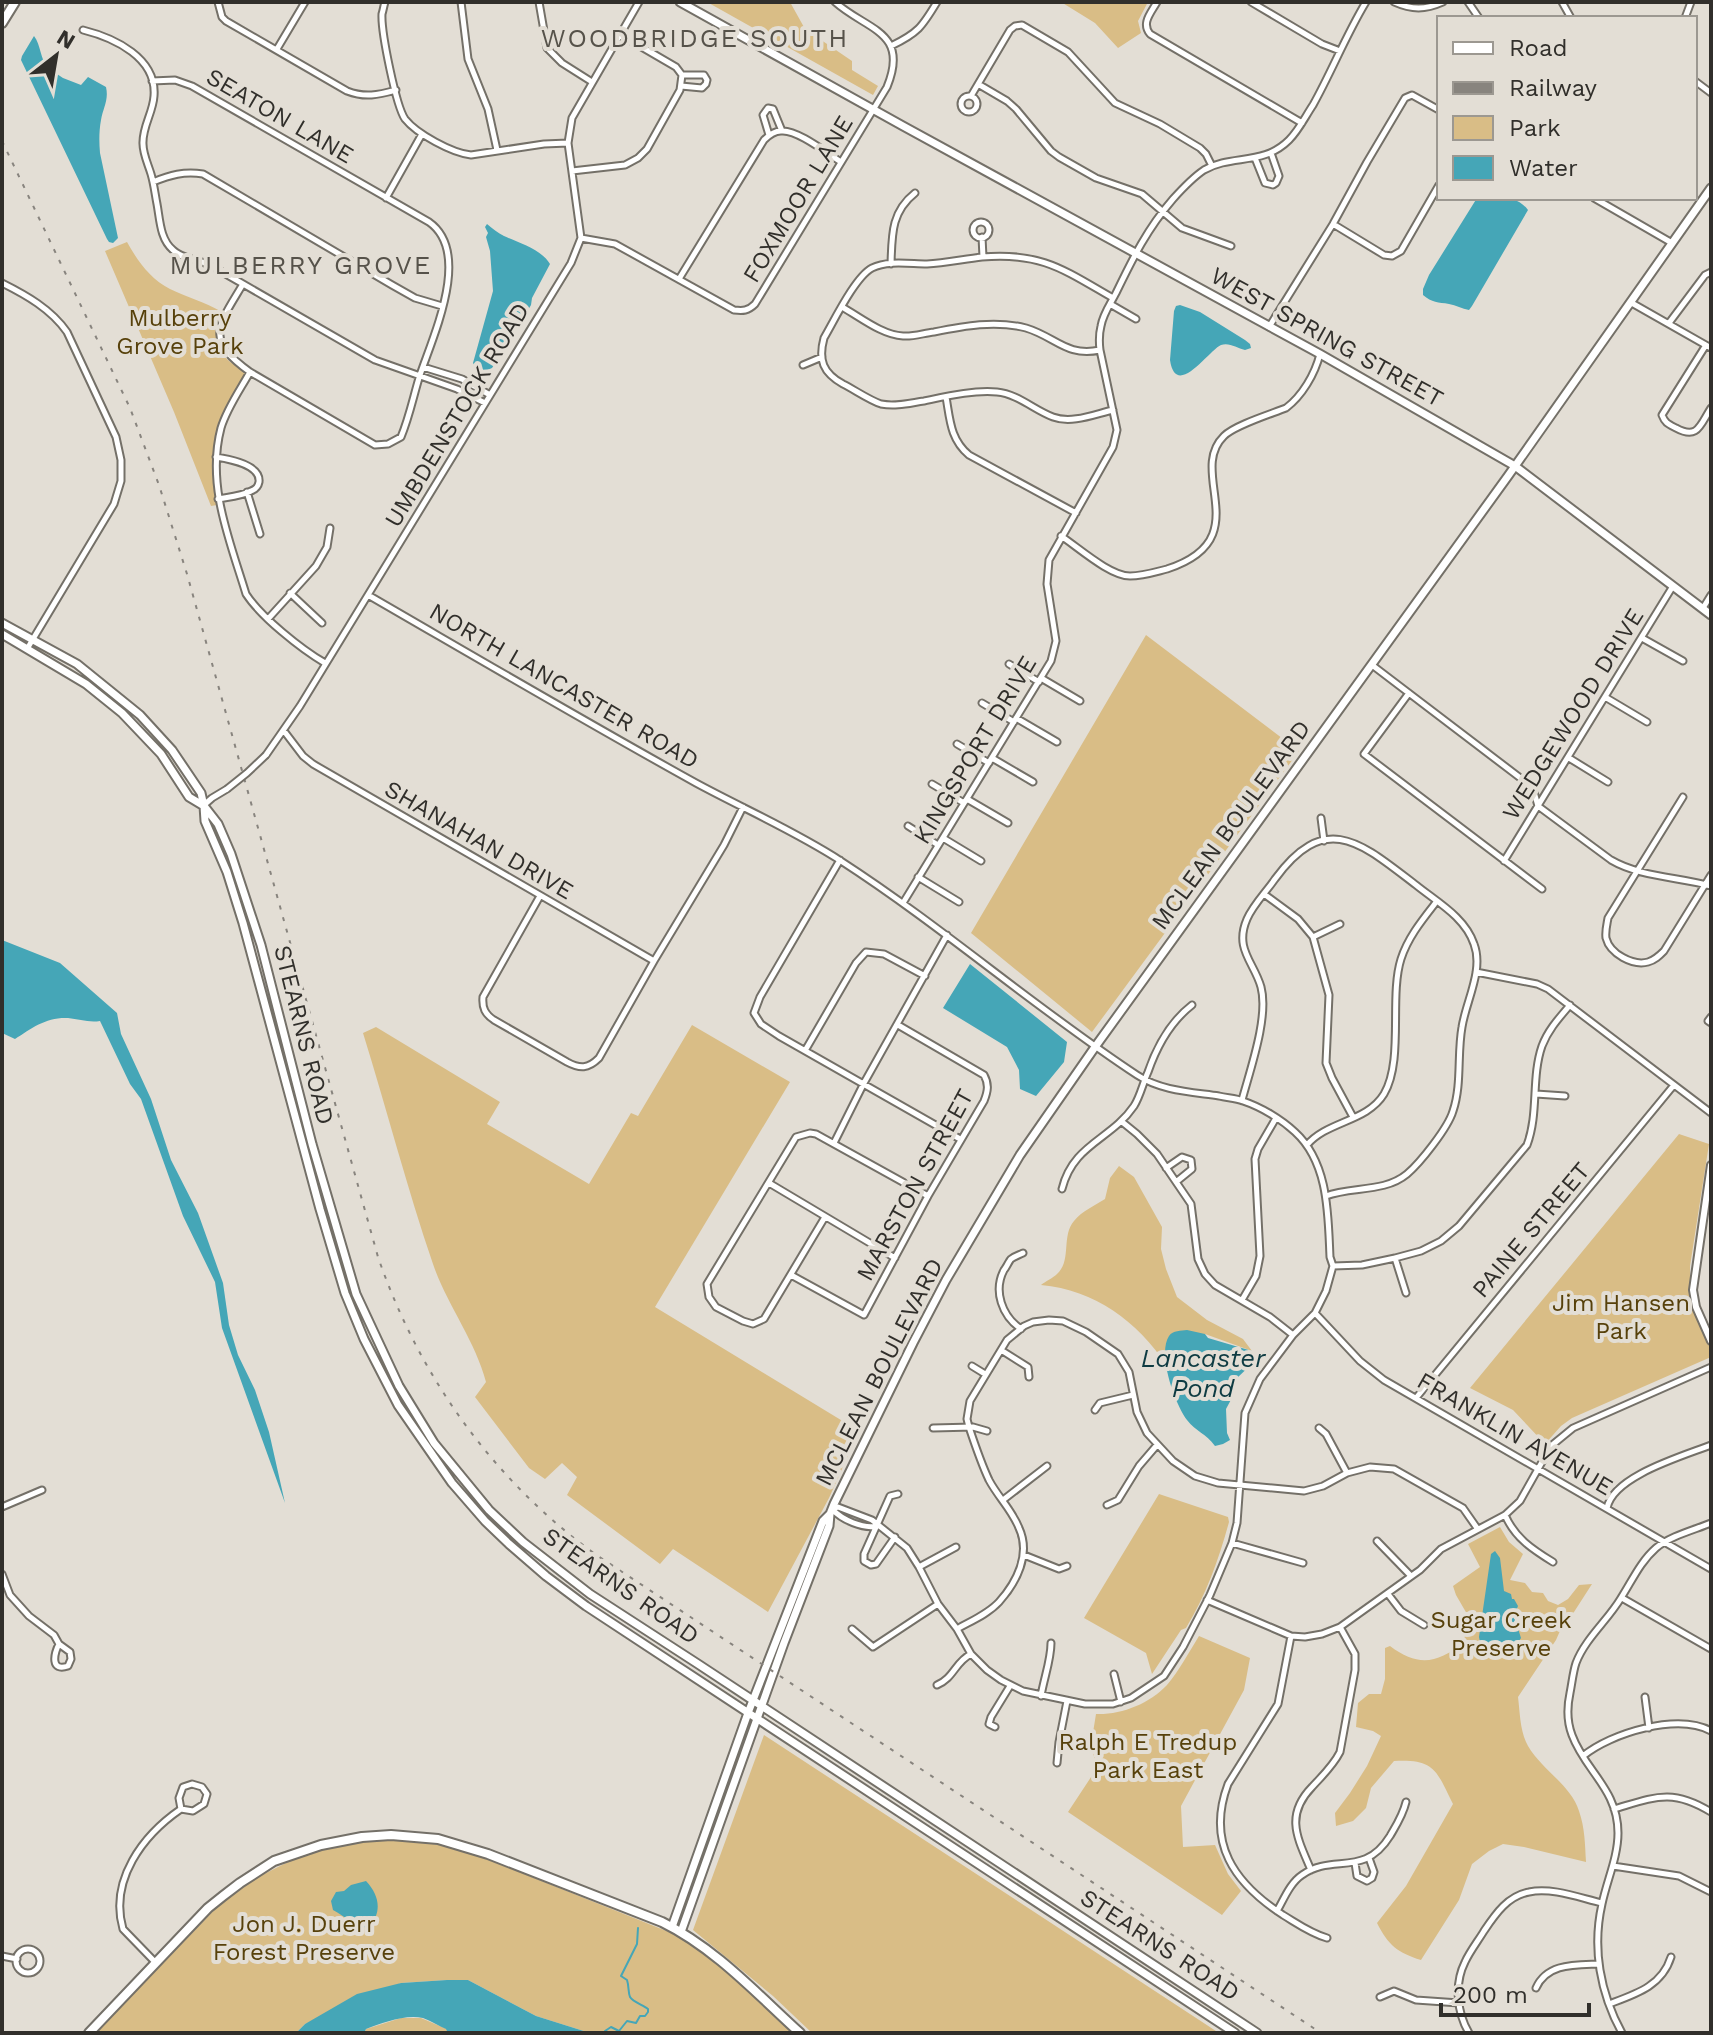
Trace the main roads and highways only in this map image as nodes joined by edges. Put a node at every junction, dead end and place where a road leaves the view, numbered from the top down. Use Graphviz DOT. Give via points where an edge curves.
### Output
graph roads {
  1 [pos="15,2"];
  2 [pos="680,2"];
  3 [pos="2,23"];
  4 [pos="1711,188"];
  5 [pos="1515,466"];
  6 [pos="1711,615"];
  7 [pos="2,623"];
  8 [pos="2,634"];
  9 [pos="204,806"];
  10 [pos="831,1512"];
  11 [pos="752,1701"];
  12 [pos="762,1708"];
  13 [pos="748,1713"];
  14 [pos="758,1720"];
  15 [pos="672,1927"];
  16 [pos="681,1932"];
  17 [pos="89,2033"];
  18 [pos="800,2033"];
  19 [pos="1235,2033"];
  20 [pos="1257,2033"];
  1 -- 3 [label="main road"];
  2 -- 5 [label="main road, WEST SPRING STREET"];
  4 -- 5 [label="main road, MCLEAN BOULEVARD"];
  5 -- 6 [label="main road, WEST SPRING STREET"];
  5 -- 10 [label="main road, MCLEAN BOULEVARD" via="1020,1155 946,1280"];
  7 -- 9 [label="main road, STEARNS ROAD" via="77,664 140,715 172,750"];
  8 -- 9 [label="main road, STEARNS ROAD" via="86,684 122,713 161,754 189,797"];
  9 -- 11 [label="main road, STEARNS ROAD" via="231,854 261,945 356,1294 427,1432 489,1510 544,1560"];
  9 -- 13 [label="main road, STEARNS ROAD" via="243,923 345,1293 398,1405 452,1483 509,1544 586,1606"];
  10 -- 11 [label="main road, MCLEAN BOULEVARD"];
  10 -- 12 [label="main road, MCLEAN BOULEVARD"];
  11 -- 12 [label="main road, STEARNS ROAD"];
  11 -- 13 [label="main road, MCLEAN BOULEVARD"];
  12 -- 14 [label="main road, MCLEAN BOULEVARD"];
  12 -- 20 [label="main road, STEARNS ROAD"];
  13 -- 14 [label="main road, STEARNS ROAD"];
  13 -- 15 [label="main road, MCLEAN BOULEVARD"];
  14 -- 16 [label="main road, MCLEAN BOULEVARD"];
  14 -- 19 [label="main road, STEARNS ROAD"];
  15 -- 16 [label="main road"];
  15 -- 17 [label="main road" via="438,1839 362,1837 274,1861 240,1883 208,1908"];
  16 -- 18 [label="main road"];
}
